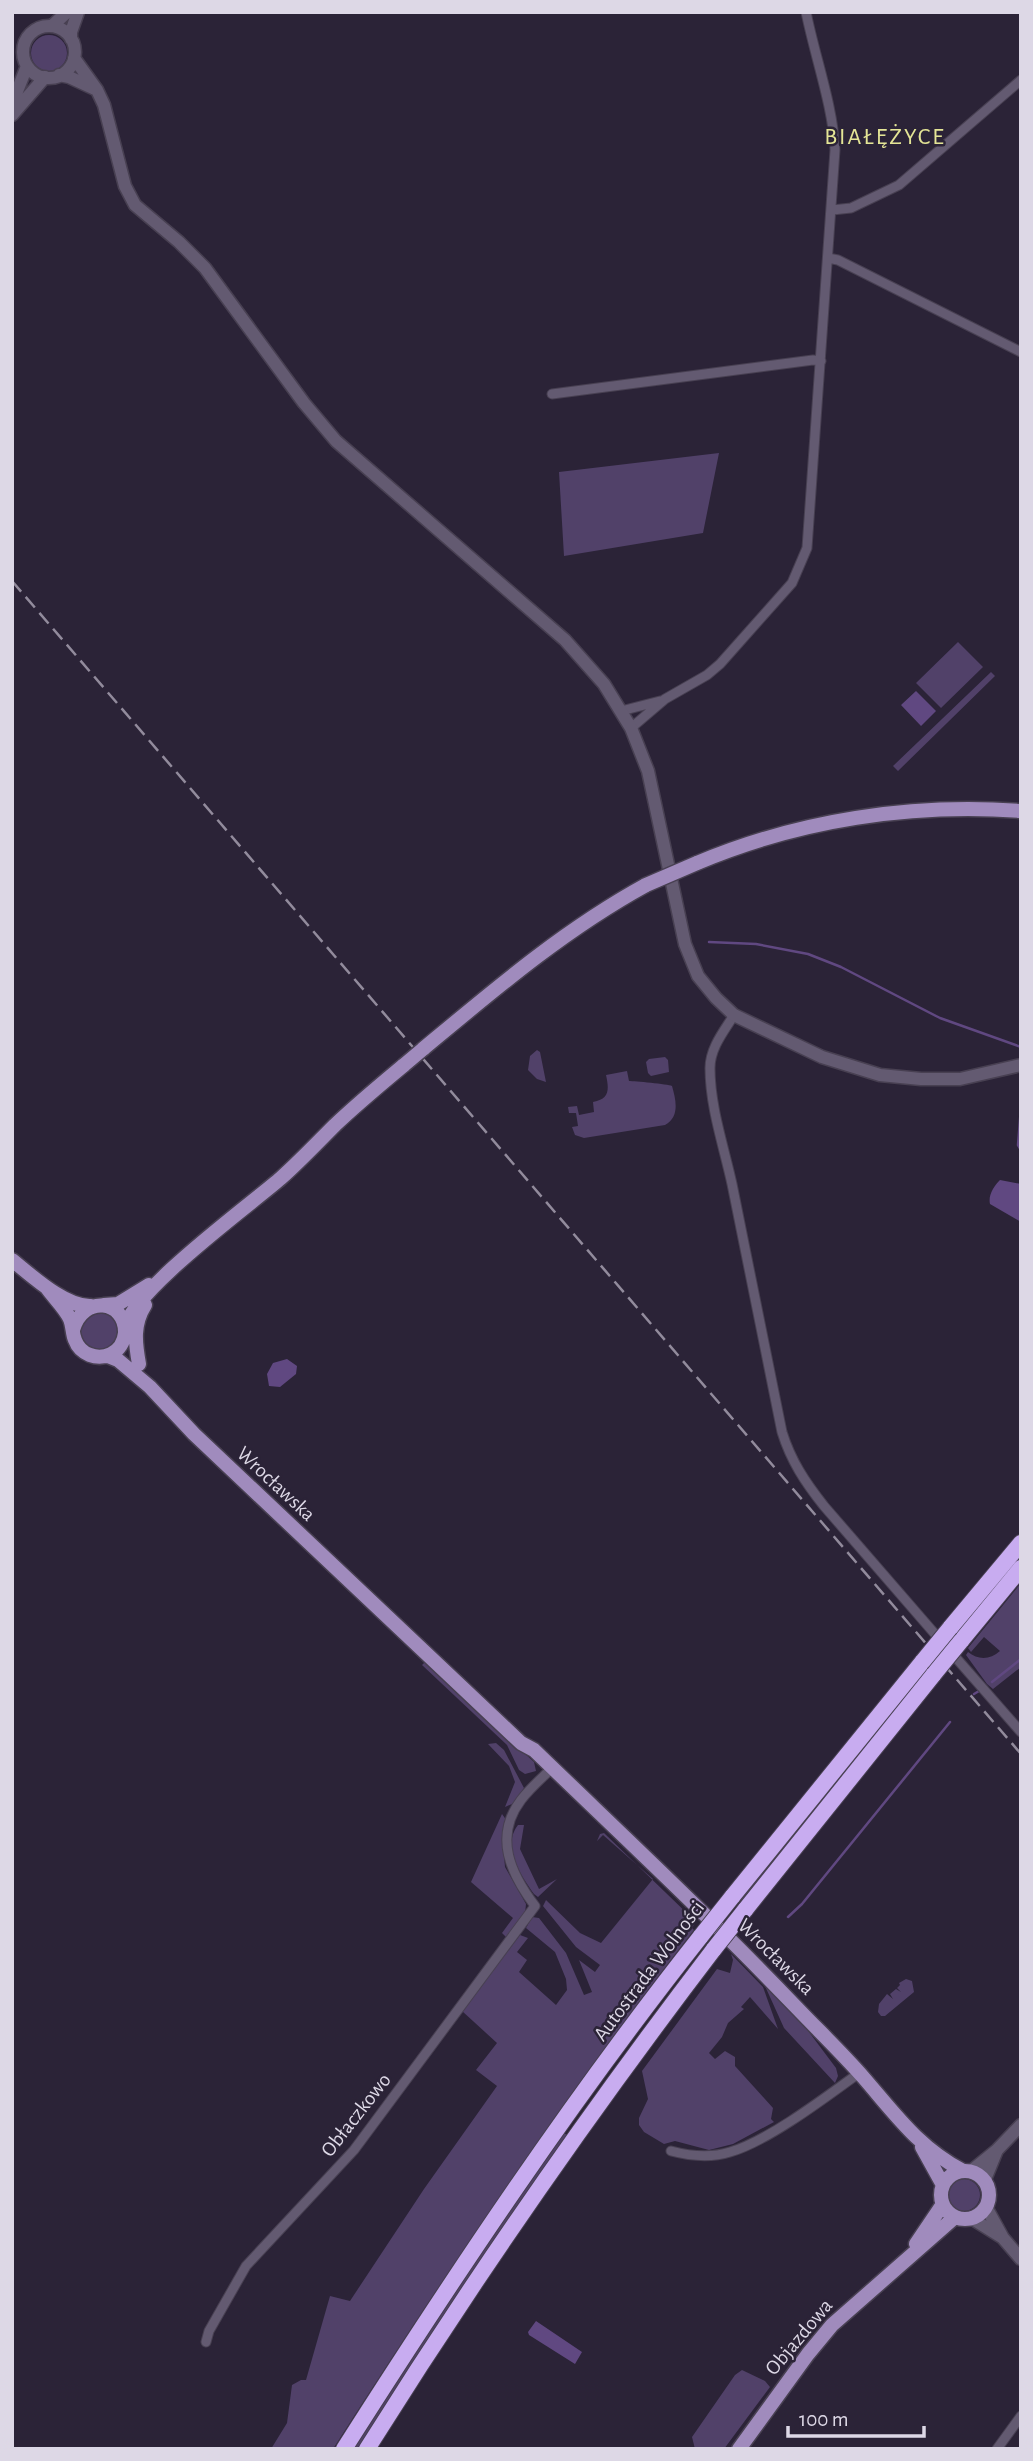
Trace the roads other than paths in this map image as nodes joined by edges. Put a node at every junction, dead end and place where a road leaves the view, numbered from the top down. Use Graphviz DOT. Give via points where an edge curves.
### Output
graph roads {
  1 [pos="66,12"];
  2 [pos="78,12"];
  3 [pos="806,12"];
  4 [pos="52,26"];
  5 [pos="71,39"];
  6 [pos="74,58"];
  7 [pos="27,66"];
  8 [pos="59,75"];
  9 [pos="46,77"];
  10 [pos="1021,79"];
  11 [pos="97,90"];
  12 [pos="12,104"];
  13 [pos="12,114"];
  14 [pos="832,210"];
  15 [pos="828,258"];
  16 [pos="1021,352"];
  17 [pos="821,361"];
  18 [pos="552,394"];
  19 [pos="665,699"];
  20 [pos="621,710"];
  21 [pos="631,728"];
  22 [pos="1021,811"];
  23 [pos="734,1015"];
  24 [pos="1021,1065"];
  25 [pos="12,1260"];
  26 [pos="165,1276"];
  27 [pos="47,1288"];
  28 [pos="97,1306"];
  29 [pos="73,1330"];
  30 [pos="125,1334"];
  31 [pos="108,1356"];
  32 [pos="139,1364"];
  33 [pos="150,1387"];
  34 [pos="1021,1543"];
  35 [pos="1021,1568"];
  36 [pos="1021,1731"];
  37 [pos="552,1768"];
  38 [pos="859,2073"];
  39 [pos="1021,2124"];
  40 [pos="919,2143"];
  41 [pos="997,2150"];
  42 [pos="671,2151"];
  43 [pos="967,2171"];
  44 [pos="985,2182"];
  45 [pos="943,2185"];
  46 [pos="943,2204"];
  47 [pos="986,2207"];
  48 [pos="955,2217"];
  49 [pos="971,2218"];
  50 [pos="1003,2238"];
  51 [pos="1021,2259"];
  52 [pos="903,2263"];
  53 [pos="206,2343"];
  54 [pos="1021,2416"];
  55 [pos="344,2449"];
  56 [pos="367,2449"];
  57 [pos="739,2449"];
  58 [pos="997,2449"];
  1 -- 4 [label="street"];
  2 -- 5 [label="street"];
  3 -- 14 [label="street" via="834,133"];
  4 -- 5 [label="street"];
  4 -- 7 [label="street" via="28,36 23,51"];
  5 -- 6 [label="street"];
  6 -- 8 [label="street"];
  6 -- 11 [label="street"];
  7 -- 9 [label="street"];
  7 -- 12 [label="street"];
  8 -- 9 [label="street"];
  8 -- 11 [label="street"];
  9 -- 13 [label="street"];
  10 -- 14 [label="street" via="898,185 852,208"];
  11 -- 20 [label="street" via="125,186 135,205 205,268 336,441 565,640 592,668"];
  14 -- 15 [label="street"];
  15 -- 16 [label="street"];
  15 -- 17 [label="street"];
  17 -- 18 [label="street"];
  17 -- 19 [label="street" via="809,536 798,572 720,664"];
  19 -- 20 [label="street"];
  19 -- 21 [label="street"];
  20 -- 21 [label="street"];
  21 -- 23 [label="street" via="648,771 685,944 698,976"];
  22 -- 26 [label="main road, bridge" via="917,811 842,820 767,838 646,886 551,946 423,1049"];
  23 -- 24 [label="street" via="822,1056 880,1075 960,1079"];
  23 -- 36 [label="street" via="712,1055 715,1109 789,1454 824,1506"];
  25 -- 27 [label="main road"];
  26 -- 28 [label="main road" via="118,1304"];
  26 -- 30 [label="main road" via="131,1312"];
  26 -- 32 [label="main road" via="136,1325"];
  27 -- 28 [label="main road" via="79,1305"];
  27 -- 29 [label="main road" via="69,1316"];
  28 -- 29 [label="main road" via="76,1318"];
  28 -- 30 [label="main road" via="113,1308"];
  29 -- 31 [label="main road" via="79,1348 87,1354"];
  30 -- 31 [label="main road" via="119,1348"];
  30 -- 32 [label="main road, Wrocławska" via="126,1346"];
  31 -- 33 [label="main road, Wrocławska"];
  32 -- 33 [label="main road, Wrocławska"];
  33 -- 37 [label="main road, Wrocławska" via="211,1451 378,1607 496,1707"];
  34 -- 55 [label="highway, Autostrada Wolności, bridge" via="701,1936 561,2123"];
  35 -- 56 [label="highway, Autostrada Wolności, bridge" via="714,1949 613,2084"];
  37 -- 38 [label="main road, Wrocławska"];
  37 -- 53 [label="street, Obłaczkowo" via="520,1801 508,1833 511,1867 535,1906 354,2150 246,2266"];
  38 -- 40 [label="main road, Wrocławska"];
  38 -- 42 [label="street" via="737,2149 710,2156"];
  39 -- 41 [label="street"];
  40 -- 43 [label="main road, Wrocławska"];
  40 -- 45 [label="main road, Wrocławska"];
  41 -- 43 [label="street"];
  41 -- 44 [label="street"];
  43 -- 44 [label="main road"];
  43 -- 45 [label="main road" via="951,2175"];
  44 -- 47 [label="main road" via="989,2193"];
  45 -- 46 [label="main road"];
  46 -- 48 [label="main road"];
  46 -- 52 [label="main road, Objazdowa"];
  47 -- 49 [label="main road"];
  47 -- 50 [label="street"];
  48 -- 49 [label="main road"];
  48 -- 52 [label="main road, Objazdowa"];
  49 -- 50 [label="street"];
  50 -- 51 [label="street"];
  52 -- 57 [label="main road, Objazdowa" via="832,2325"];
  54 -- 58 [label="street"];
}
